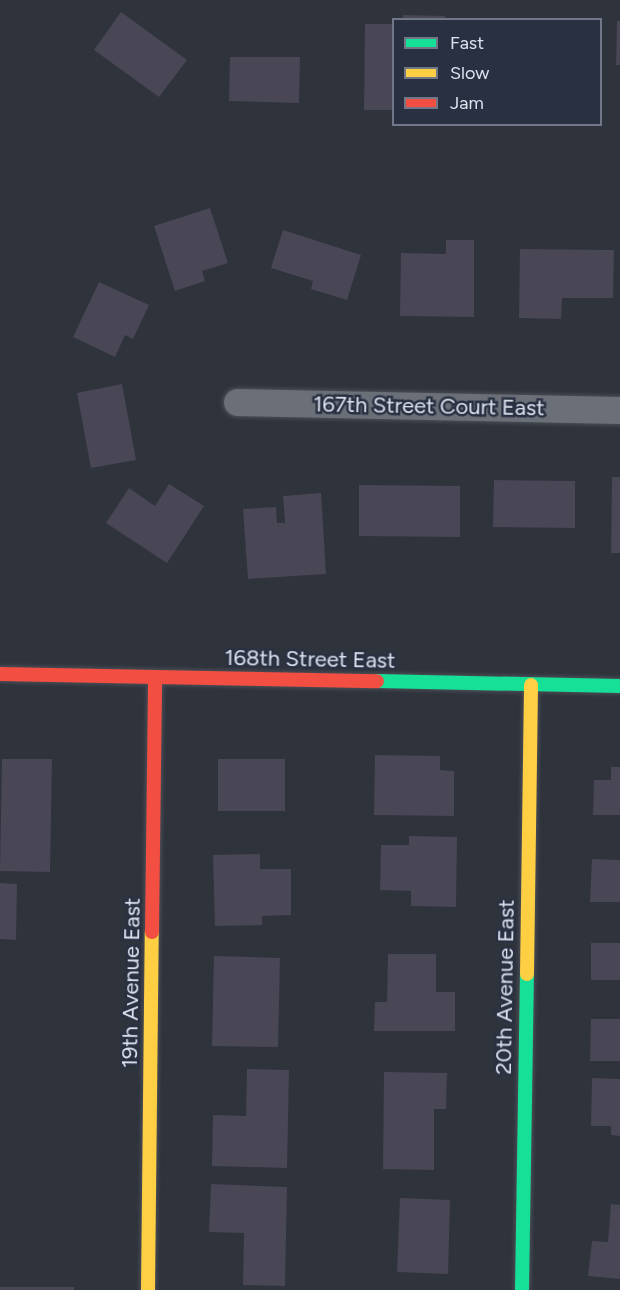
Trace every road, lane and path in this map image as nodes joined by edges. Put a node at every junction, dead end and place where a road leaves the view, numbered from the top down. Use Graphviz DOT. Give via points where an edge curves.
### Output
graph roads {
  1 [pos="237,402"];
  2 [pos="620,411"];
  3 [pos="0,674"];
  4 [pos="155,677"];
  5 [pos="531,685"];
  6 [pos="620,686"];
  7 [pos="148,1290"];
  8 [pos="522,1290"];
  1 -- 2 [label="street, 167th Street Court East"];
  3 -- 4 [label="street, 168th Street East"];
  4 -- 5 [label="street, 168th Street East"];
  4 -- 7 [label="street, 19th Avenue East"];
  5 -- 6 [label="street, 168th Street East"];
  5 -- 8 [label="street, 20th Avenue East"];
}
